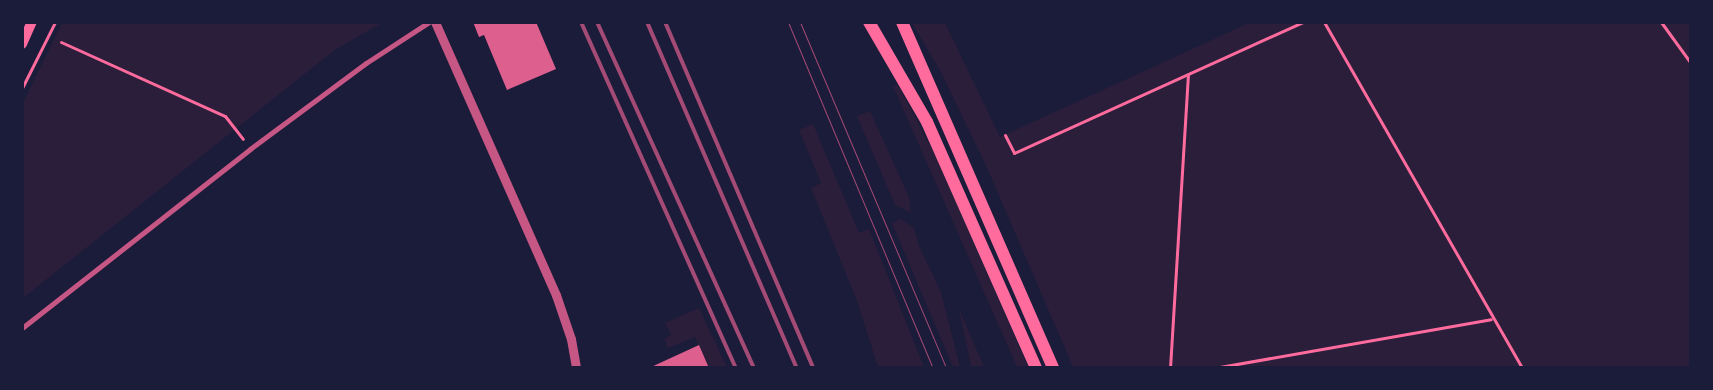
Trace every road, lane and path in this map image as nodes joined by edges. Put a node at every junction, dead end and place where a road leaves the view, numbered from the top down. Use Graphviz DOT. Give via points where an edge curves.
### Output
graph roads {
  1 [pos="32,22"];
  2 [pos="54,22"];
  3 [pos="429,22"];
  4 [pos="435,22"];
  5 [pos="869,22"];
  6 [pos="902,22"];
  7 [pos="1303,22"];
  8 [pos="1324,22"];
  9 [pos="1661,22"];
  10 [pos="60,42"];
  11 [pos="22,44"];
  12 [pos="1690,62"];
  13 [pos="1188,75"];
  14 [pos="22,88"];
  15 [pos="1005,135"];
  16 [pos="250,149"];
  17 [pos="1491,319"];
  18 [pos="22,328"];
  19 [pos="576,368"];
  20 [pos="1036,368"];
  21 [pos="1053,368"];
  22 [pos="1170,368"];
  23 [pos="1214,368"];
  24 [pos="1522,368"];
  1 -- 11 [label="main road"];
  2 -- 14 [label="path"];
  3 -- 16 [label="street" via="366,63"];
  4 -- 19 [label="street" via="556,295 571,339"];
  5 -- 20 [label="main road" via="927,122"];
  6 -- 21 [label="main road"];
  7 -- 13 [label="path"];
  8 -- 17 [label="path"];
  9 -- 12 [label="path"];
  10 -- 16 [label="path" via="225,116"];
  13 -- 15 [label="path" via="1014,153"];
  13 -- 22 [label="path"];
  16 -- 18 [label="street"];
  17 -- 23 [label="path"];
  17 -- 24 [label="path"];
}
